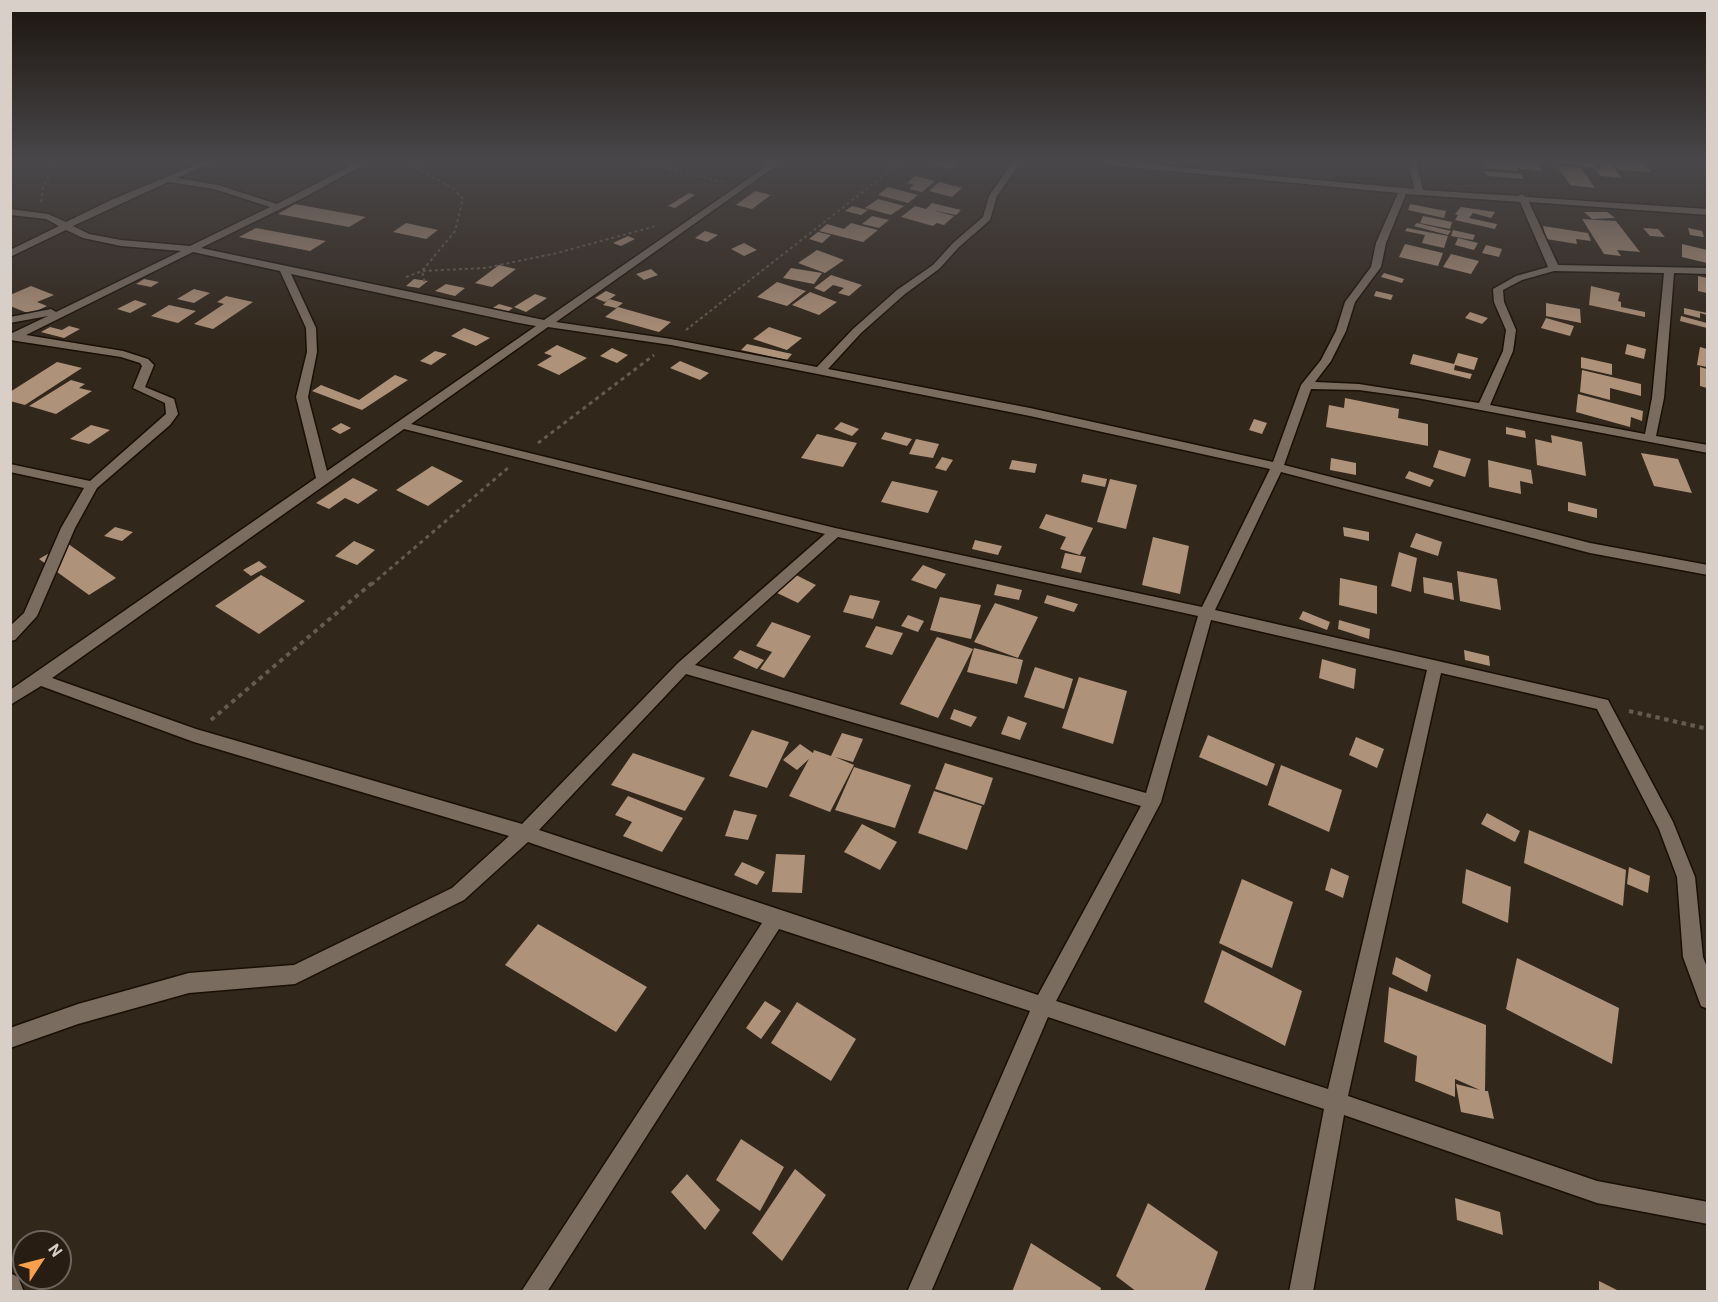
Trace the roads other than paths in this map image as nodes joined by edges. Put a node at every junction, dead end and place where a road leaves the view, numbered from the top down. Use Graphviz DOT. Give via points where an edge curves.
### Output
graph roads {
  1 [pos="59,224"];
  2 [pos="74,224"];
  3 [pos="240,224"];
  4 [pos="687,224"];
  5 [pos="980,224"];
  6 [pos="1392,224"];
  7 [pos="1534,224"];
  8 [pos="66,228"];
  9 [pos="190,249"];
  10 [pos="10,254"];
  11 [pos="1554,267"];
  12 [pos="1668,269"];
  13 [pos="285,271"];
  14 [pos="1707,271"];
  15 [pos="74,307"];
  16 [pos="10,320"];
  17 [pos="546,323"];
  18 [pos="13,337"];
  19 [pos="821,370"];
  20 [pos="1307,385"];
  21 [pos="1484,406"];
  22 [pos="401,425"];
  23 [pos="1650,436"];
  24 [pos="1707,449"];
  25 [pos="1277,466"];
  26 [pos="10,468"];
  27 [pos="322,480"];
  28 [pos="92,486"];
  29 [pos="835,532"];
  30 [pos="1707,570"];
  31 [pos="1206,613"];
  32 [pos="10,636"];
  33 [pos="683,667"];
  34 [pos="1435,667"];
  35 [pos="39,679"];
  36 [pos="10,699"];
  37 [pos="1152,802"];
  38 [pos="525,833"];
  39 [pos="775,919"];
  40 [pos="1707,999"];
  41 [pos="1042,1007"];
  42 [pos="10,1038"];
  43 [pos="1336,1102"];
  44 [pos="1707,1212"];
  45 [pos="10,1285"];
  46 [pos="12,1292"];
  47 [pos="533,1292"];
  48 [pos="919,1292"];
  49 [pos="1301,1292"];
  1 -- 8 [label="street"];
  2 -- 8 [label="street"];
  3 -- 9 [label="street"];
  4 -- 17 [label="street"];
  5 -- 19 [label="street" via="936,267 857,331"];
  6 -- 20 [label="street" via="1381,243 1376,267 1350,302 1326,361"];
  7 -- 11 [label="street"];
  8 -- 9 [label="street" via="121,243"];
  8 -- 10 [label="street"];
  9 -- 13 [label="street"];
  9 -- 15 [label="street"];
  11 -- 12 [label="street"];
  11 -- 21 [label="street" via="1498,289 1511,330 1508,351"];
  12 -- 14 [label="street"];
  12 -- 23 [label="street" via="1658,398"];
  13 -- 17 [label="street"];
  13 -- 27 [label="street" via="311,328 312,352 302,397"];
  15 -- 16 [label="street"];
  15 -- 18 [label="street"];
  17 -- 19 [label="street"];
  17 -- 22 [label="street"];
  18 -- 28 [label="street" via="123,354 144,361 148,365 139,388 170,401 172,414 166,422"];
  19 -- 25 [label="street"];
  20 -- 21 [label="street" via="1359,387"];
  20 -- 25 [label="street"];
  21 -- 23 [label="street"];
  22 -- 27 [label="street"];
  22 -- 29 [label="street"];
  23 -- 24 [label="street"];
  25 -- 30 [label="street" via="1590,548"];
  25 -- 31 [label="street"];
  26 -- 28 [label="street"];
  27 -- 35 [label="street"];
  28 -- 32 [label="street" via="68,528 30,616"];
  29 -- 31 [label="street"];
  29 -- 33 [label="street"];
  31 -- 34 [label="street"];
  31 -- 37 [label="street"];
  33 -- 37 [label="street"];
  33 -- 38 [label="street"];
  34 -- 40 [label="street" via="1602,704 1668,826 1686,878 1693,957"];
  34 -- 43 [label="street"];
  35 -- 36 [label="street"];
  35 -- 38 [label="street" via="194,735"];
  37 -- 41 [label="street"];
  38 -- 39 [label="street"];
  38 -- 42 [label="street" via="458,894 296,974 189,983"];
  39 -- 41 [label="street"];
  39 -- 47 [label="street"];
  41 -- 43 [label="street"];
  41 -- 48 [label="street"];
  43 -- 44 [label="street" via="1596,1192"];
  43 -- 49 [label="street"];
  45 -- 46 [label="street"];
}
